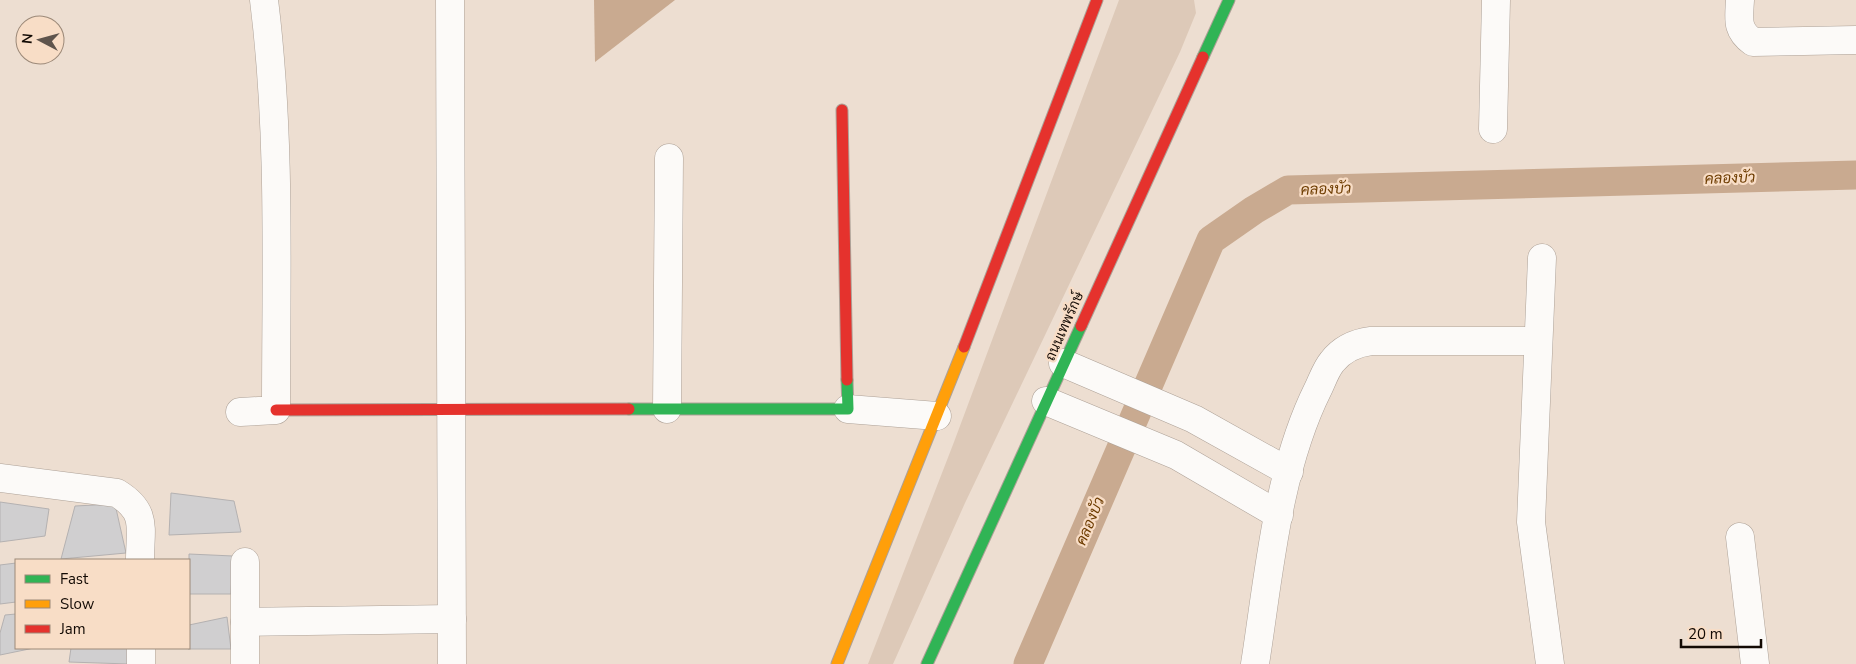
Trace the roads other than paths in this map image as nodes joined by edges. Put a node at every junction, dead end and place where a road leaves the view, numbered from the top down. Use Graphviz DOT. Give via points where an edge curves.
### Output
graph roads {
  1 [pos="264,0"];
  2 [pos="450,0"];
  3 [pos="1097,0"];
  4 [pos="1228,0"];
  5 [pos="1496,0"];
  6 [pos="1740,0"];
  7 [pos="1211,9"];
  8 [pos="1216,26"];
  9 [pos="1856,40"];
  10 [pos="842,110"];
  11 [pos="1493,129"];
  12 [pos="669,158"];
  13 [pos="1542,258"];
  14 [pos="1538,341"];
  15 [pos="1063,363"];
  16 [pos="1046,401"];
  17 [pos="453,409"];
  18 [pos="666,409"];
  19 [pos="848,409"];
  20 [pos="276,410"];
  21 [pos="240,412"];
  22 [pos="937,416"];
  23 [pos="1289,472"];
  24 [pos="0,478"];
  25 [pos="1279,515"];
  26 [pos="1740,537"];
  27 [pos="140,559"];
  28 [pos="246,562"];
  29 [pos="452,619"];
  30 [pos="245,622"];
  31 [pos="140,649"];
  32 [pos="140,664"];
  33 [pos="245,664"];
  34 [pos="452,664"];
  35 [pos="836,664"];
  36 [pos="927,664"];
  37 [pos="1255,664"];
  38 [pos="1550,664"];
  39 [pos="1755,664"];
  1 -- 20 [label="street" via="272,62 276,194"];
  2 -- 17 [label="street"];
  3 -- 22 [label="main road"];
  4 -- 8 [label="main road, ถนนเทพรักษ์"];
  5 -- 11 [label="street"];
  6 -- 9 [label="street" via="1743,35 1753,42"];
  7 -- 8 [label="main road"];
  8 -- 15 [label="main road, ถนนเทพรักษ์"];
  10 -- 19 [label="main road"];
  12 -- 18 [label="street"];
  13 -- 14 [label="street"];
  14 -- 23 [label="street" via="1357,343 1331,363 1308,409"];
  14 -- 38 [label="street" via="1531,522"];
  15 -- 16 [label="main road, ถนนเทพรักษ์"];
  15 -- 23 [label="street" via="1194,420"];
  16 -- 25 [label="street" via="1176,455"];
  16 -- 36 [label="main road, ถนนเทพรักษ์"];
  17 -- 18 [label="main road"];
  17 -- 20 [label="main road"];
  17 -- 29 [label="street"];
  18 -- 19 [label="main road"];
  19 -- 22 [label="street"];
  20 -- 21 [label="street"];
  22 -- 35 [label="main road"];
  23 -- 25 [label="street"];
  24 -- 27 [label="street" via="117,494 132,502 140,518"];
  25 -- 37 [label="street"];
  26 -- 39 [label="street"];
  28 -- 30 [label="street"];
  29 -- 30 [label="street"];
  29 -- 34 [label="street"];
  30 -- 33 [label="street"];
  31 -- 32 [label="street"];
}
